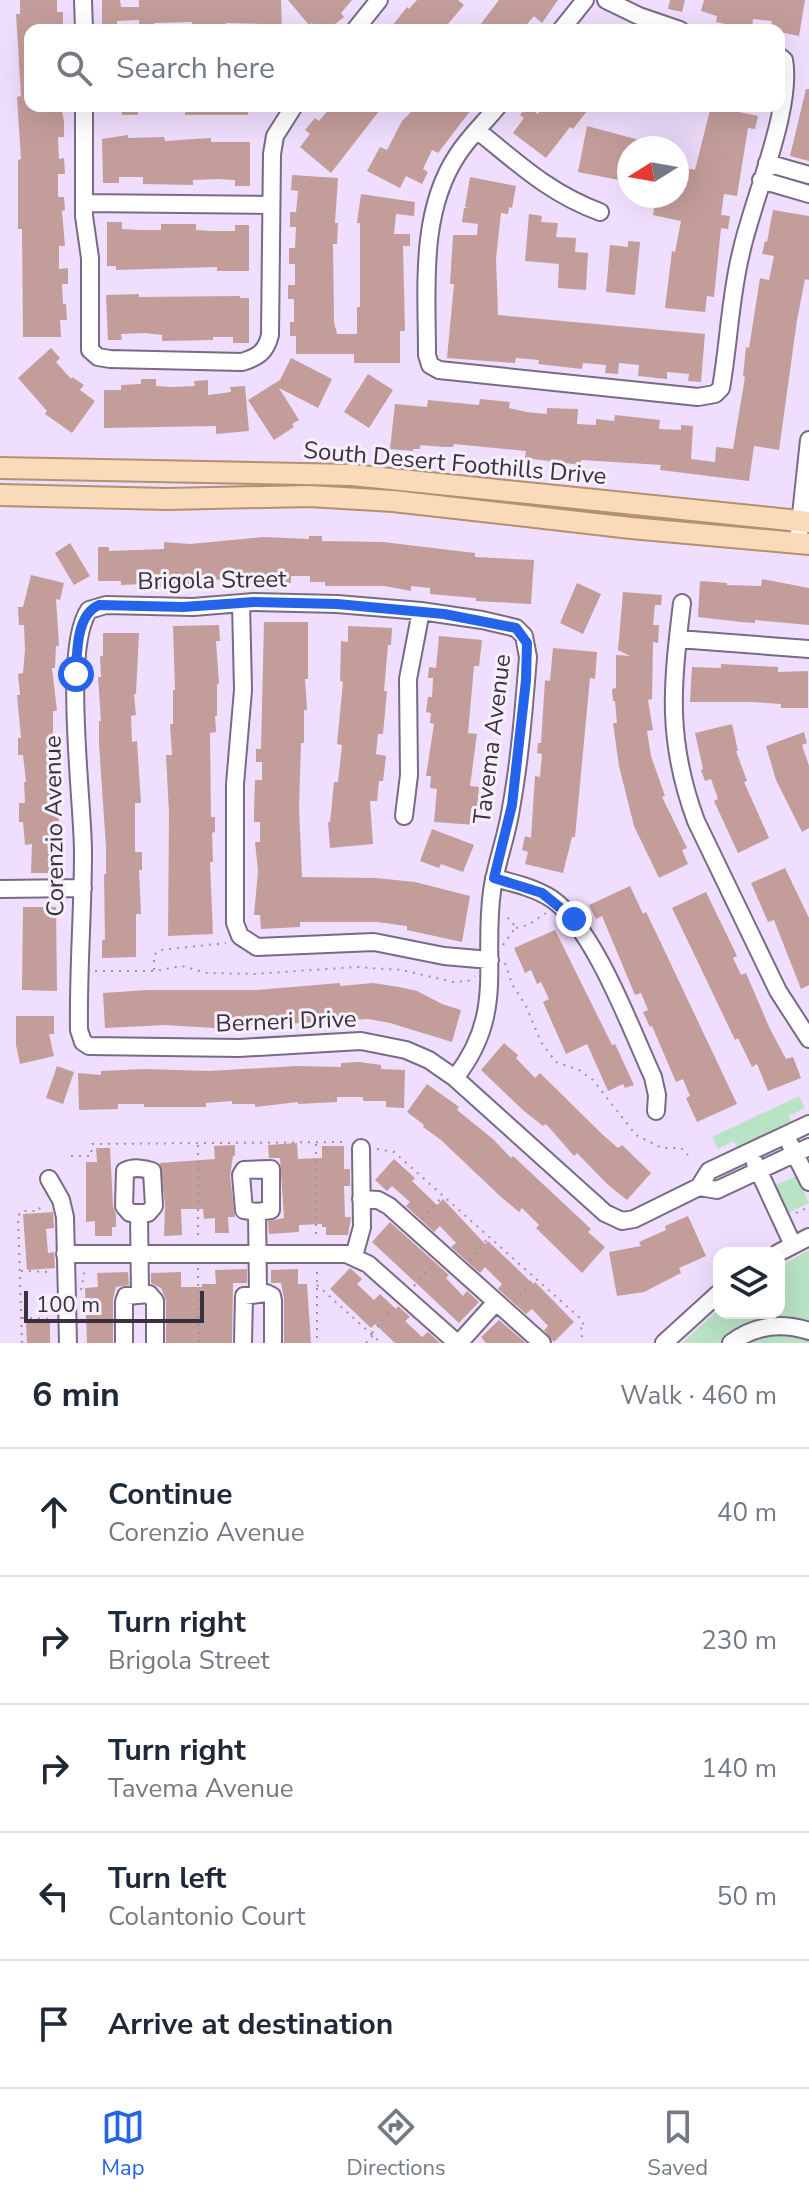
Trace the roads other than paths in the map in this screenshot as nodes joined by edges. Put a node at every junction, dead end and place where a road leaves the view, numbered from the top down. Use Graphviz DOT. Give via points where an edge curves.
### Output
graph roads {
  1 [pos="83,0"];
  2 [pos="379,0"];
  3 [pos="585,0"];
  4 [pos="606,0"];
  5 [pos="84,24"];
  6 [pos="360,24"];
  7 [pos="566,24"];
  8 [pos="662,24"];
  9 [pos="84,112"];
  10 [pos="290,112"];
  11 [pos="493,112"];
  12 [pos="779,112"];
  13 [pos="478,131"];
  14 [pos="767,163"];
  15 [pos="809,175"];
  16 [pos="761,180"];
  17 [pos="809,194"];
  18 [pos="84,203"];
  19 [pos="270,205"];
  20 [pos="600,212"];
  21 [pos="809,440"];
  22 [pos="0,468"];
  23 [pos="0,495"];
  24 [pos="805,521"];
  25 [pos="804,543"];
  26 [pos="241,603"];
  27 [pos="682,603"];
  28 [pos="89,610"];
  29 [pos="421,611"];
  30 [pos="524,636"];
  31 [pos="678,639"];
  32 [pos="809,649"];
  33 [pos="404,816"];
  34 [pos="494,878"];
  35 [pos="83,888"];
  36 [pos="0,889"];
  37 [pos="498,956"];
  38 [pos="809,1039"];
  39 [pos="83,1042"];
  40 [pos="455,1078"];
  41 [pos="656,1111"];
  42 [pos="809,1124"];
  43 [pos="786,1135"];
  44 [pos="361,1148"];
  45 [pos="802,1150"];
  46 [pos="750,1152"];
  47 [pos="759,1171"];
  48 [pos="49,1179"];
  49 [pos="809,1182"];
  50 [pos="699,1187"];
  51 [pos="361,1199"];
  52 [pos="257,1212"];
  53 [pos="139,1213"];
  54 [pos="809,1237"];
  55 [pos="793,1245"];
  56 [pos="785,1249"];
  57 [pos="139,1253"];
  58 [pos="257,1253"];
  59 [pos="65,1254"];
  60 [pos="354,1256"];
  61 [pos="258,1293"];
  62 [pos="140,1294"];
  63 [pos="713,1299"];
  64 [pos="503,1304"];
  65 [pos="809,1331"];
  66 [pos="674,1340"];
  67 [pos="68,1343"];
  68 [pos="124,1343"];
  69 [pos="155,1343"];
  70 [pos="243,1343"];
  71 [pos="273,1343"];
  72 [pos="458,1343"];
  73 [pos="542,1343"];
  74 [pos="731,1343"];
  1 -- 5 [label="street"];
  2 -- 6 [label="street"];
  3 -- 7 [label="street"];
  4 -- 8 [label="street"];
  9 -- 18 [label="street"];
  10 -- 19 [label="street" via="275,136"];
  11 -- 13 [label="street"];
  12 -- 14 [label="street"];
  13 -- 16 [label="street" via="458,153 433,208 427,355 439,370 685,397 715,394 724,373 740,255"];
  13 -- 20 [label="street" via="540,181"];
  14 -- 15 [label="street"];
  14 -- 16 [label="street"];
  16 -- 17 [label="street"];
  18 -- 19 [label="street"];
  18 -- 19 [label="street" via="90,350 110,359 242,362 260,355 270,335"];
  21 -- 24 [label="street"];
  22 -- 24 [label="main road, South Desert Foothills Drive" via="352,475"];
  23 -- 25 [label="main road, South Desert Foothills Drive" via="337,497"];
  24 -- 25 [label="street"];
  26 -- 28 [label="street, Brigola Street" via="106,605"];
  26 -- 29 [label="street, Brigola Street"];
  26 -- 37 [label="street" via="243,690 235,774 238,942 264,948 374,942 444,956"];
  27 -- 31 [label="street"];
  28 -- 35 [label="street, Corenzio Avenue" via="76,674"];
  29 -- 30 [label="street, Brigola Street" via="509,625"];
  29 -- 33 [label="street" via="408,679"];
  30 -- 34 [label="street, Tavema Avenue" via="527,668 512,805"];
  31 -- 32 [label="street"];
  31 -- 38 [label="street" via="673,717 687,796 778,991"];
  34 -- 37 [label="street, Tavema Avenue" via="490,916"];
  34 -- 41 [label="street" via="542,893 581,927 653,1077"];
  35 -- 36 [label="street"];
  35 -- 39 [label="street, Corenzio Avenue" via="78,987"];
  37 -- 40 [label="street, Tavema Avenue" via="485,1023"];
  39 -- 40 [label="street, Berneri Drive" via="112,1048 372,1042 417,1054"];
  40 -- 50 [label="street, Berneri Drive" via="605,1213 622,1221"];
  42 -- 43 [label="street"];
  43 -- 45 [label="street"];
  43 -- 46 [label="street"];
  44 -- 51 [label="street"];
  45 -- 47 [label="street"];
  45 -- 49 [label="street"];
  46 -- 47 [label="street"];
  46 -- 50 [label="street" via="709,1171"];
  47 -- 50 [label="street" via="717,1190"];
  47 -- 55 [label="street"];
  48 -- 59 [label="street" via="64,1208"];
  51 -- 60 [label="street" via="361,1236"];
  51 -- 64 [label="street" via="389,1206"];
  52 -- 58 [label="street"];
  53 -- 57 [label="street"];
  54 -- 55 [label="street"];
  55 -- 56 [label="street"];
  57 -- 58 [label="street"];
  57 -- 59 [label="street"];
  57 -- 62 [label="street"];
  58 -- 60 [label="street"];
  58 -- 61 [label="street"];
  59 -- 67 [label="street"];
  60 -- 72 [label="street"];
  61 -- 70 [label="street" via="244,1296"];
  61 -- 71 [label="street" via="272,1296"];
  62 -- 68 [label="street" via="126,1296 124,1302"];
  62 -- 69 [label="street" via="155,1301"];
  63 -- 66 [label="street"];
  64 -- 72 [label="street"];
  64 -- 73 [label="street"];
  65 -- 74 [label="street" via="764,1327"];
}
